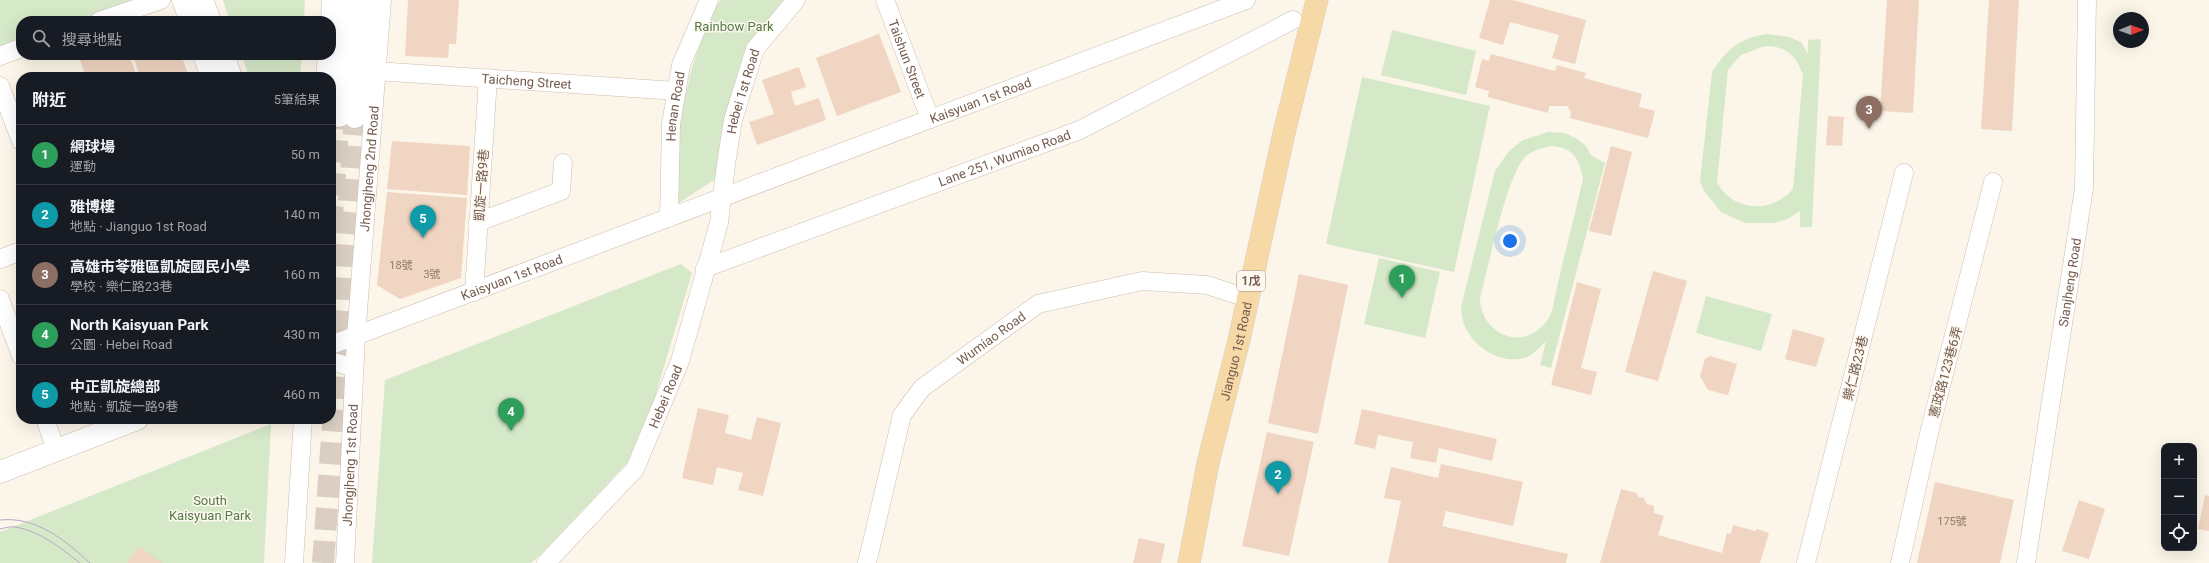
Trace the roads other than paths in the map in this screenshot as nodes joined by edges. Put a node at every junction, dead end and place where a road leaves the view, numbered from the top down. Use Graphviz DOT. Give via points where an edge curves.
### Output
graph roads {
  1 [pos="161,0"];
  2 [pos="183,0"];
  3 [pos="202,0"];
  4 [pos="331,0"];
  5 [pos="346,0"];
  6 [pos="363,0"];
  7 [pos="382,0"];
  8 [pos="709,0"];
  9 [pos="796,0"];
  10 [pos="885,0"];
  11 [pos="1246,0"];
  12 [pos="1317,0"];
  13 [pos="2087,0"];
  14 [pos="114,16"];
  15 [pos="189,16"];
  16 [pos="208,16"];
  17 [pos="330,16"];
  18 [pos="1293,20"];
  19 [pos="16,50"];
  20 [pos="0,56"];
  21 [pos="206,60"];
  22 [pos="225,60"];
  23 [pos="327,60"];
  24 [pos="376,71"];
  25 [pos="210,72"];
  26 [pos="229,72"];
  27 [pos="325,72"];
  28 [pos="488,78"];
  29 [pos="0,86"];
  30 [pos="677,91"];
  31 [pos="930,119"];
  32 [pos="16,128"];
  33 [pos="562,163"];
  34 [pos="1904,173"];
  35 [pos="1994,182"];
  36 [pos="719,199"];
  37 [pos="669,218"];
  38 [pos="478,222"];
  39 [pos="16,253"];
  40 [pos="0,259"];
  41 [pos="705,268"];
  42 [pos="474,292"];
  43 [pos="1247,298"];
  44 [pos="0,300"];
  45 [pos="356,337"];
  46 [pos="16,343"];
  47 [pos="336,344"];
  48 [pos="336,363"];
  49 [pos="354,368"];
  50 [pos="46,424"];
  51 [pos="121,424"];
  52 [pos="303,424"];
  53 [pos="56,450"];
  54 [pos="0,472"];
  55 [pos="294,563"];
  56 [pos="345,563"];
  57 [pos="546,563"];
  58 [pos="867,563"];
  59 [pos="1189,563"];
  60 [pos="1806,563"];
  61 [pos="1900,563"];
  62 [pos="2026,563"];
  1 -- 14 [label="street"];
  2 -- 15 [label="street"];
  3 -- 16 [label="street"];
  4 -- 17 [label="street"];
  5 -- 6 [label="street, Jhongjheng 2nd Road" via="347,116"];
  7 -- 24 [label="street, Jhongjheng 2nd Road"];
  8 -- 30 [label="street, Henan Road" via="681,65"];
  9 -- 36 [label="street, Hebei 1st Road" via="755,49 733,120"];
  10 -- 31 [label="street, Taishun Street"];
  11 -- 31 [label="street, Kaisyuan 1st Road"];
  12 -- 43 [label="main road, Jianguo 1st Road / 1戊"];
  13 -- 62 [label="street, Sianjheng Road" via="2084,188"];
  18 -- 41 [label="street, Lane 251, Wumiao Road" via="1080,130"];
  19 -- 20 [label="street"];
  21 -- 25 [label="street"];
  22 -- 26 [label="street"];
  23 -- 27 [label="street"];
  24 -- 28 [label="street, Taicheng Street"];
  24 -- 45 [label="street, Jhongjheng 2nd Road"];
  28 -- 30 [label="street, Taicheng Street"];
  28 -- 38 [label="street, 凱旋一路9巷"];
  29 -- 32 [label="street"];
  30 -- 37 [label="street, Henan Road" via="670,124"];
  31 -- 36 [label="street, Kaisyuan 1st Road"];
  33 -- 38 [label="street" via="561,191"];
  34 -- 60 [label="street, 樂仁路23巷"];
  35 -- 61 [label="street, 憲政路123巷6弄" via="1930,428"];
  36 -- 37 [label="street, Kaisyuan 1st Road"];
  36 -- 41 [label="street, Hebei Road" via="719,224"];
  37 -- 42 [label="street, Kaisyuan 1st Road"];
  38 -- 42 [label="street, 凱旋一路9巷"];
  39 -- 40 [label="street"];
  41 -- 57 [label="street, Hebei Road" via="680,361 635,469"];
  42 -- 45 [label="street, Kaisyuan 1st Road"];
  43 -- 58 [label="street, Wumiao Road" via="1207,285 1142,281 1038,304 922,388 902,415"];
  43 -- 59 [label="main road, Jianguo 1st Road / 1戊" via="1208,463"];
  44 -- 46 [label="street"];
  45 -- 47 [label="street, Kaisyuan 1st Road"];
  45 -- 49 [label="street, Jhongjheng 2nd Road"];
  48 -- 49 [label="street"];
  49 -- 56 [label="street, Jhongjheng 1st Road"];
  50 -- 53 [label="street"];
  51 -- 53 [label="street"];
  52 -- 55 [label="street"];
  53 -- 54 [label="street"];
}
